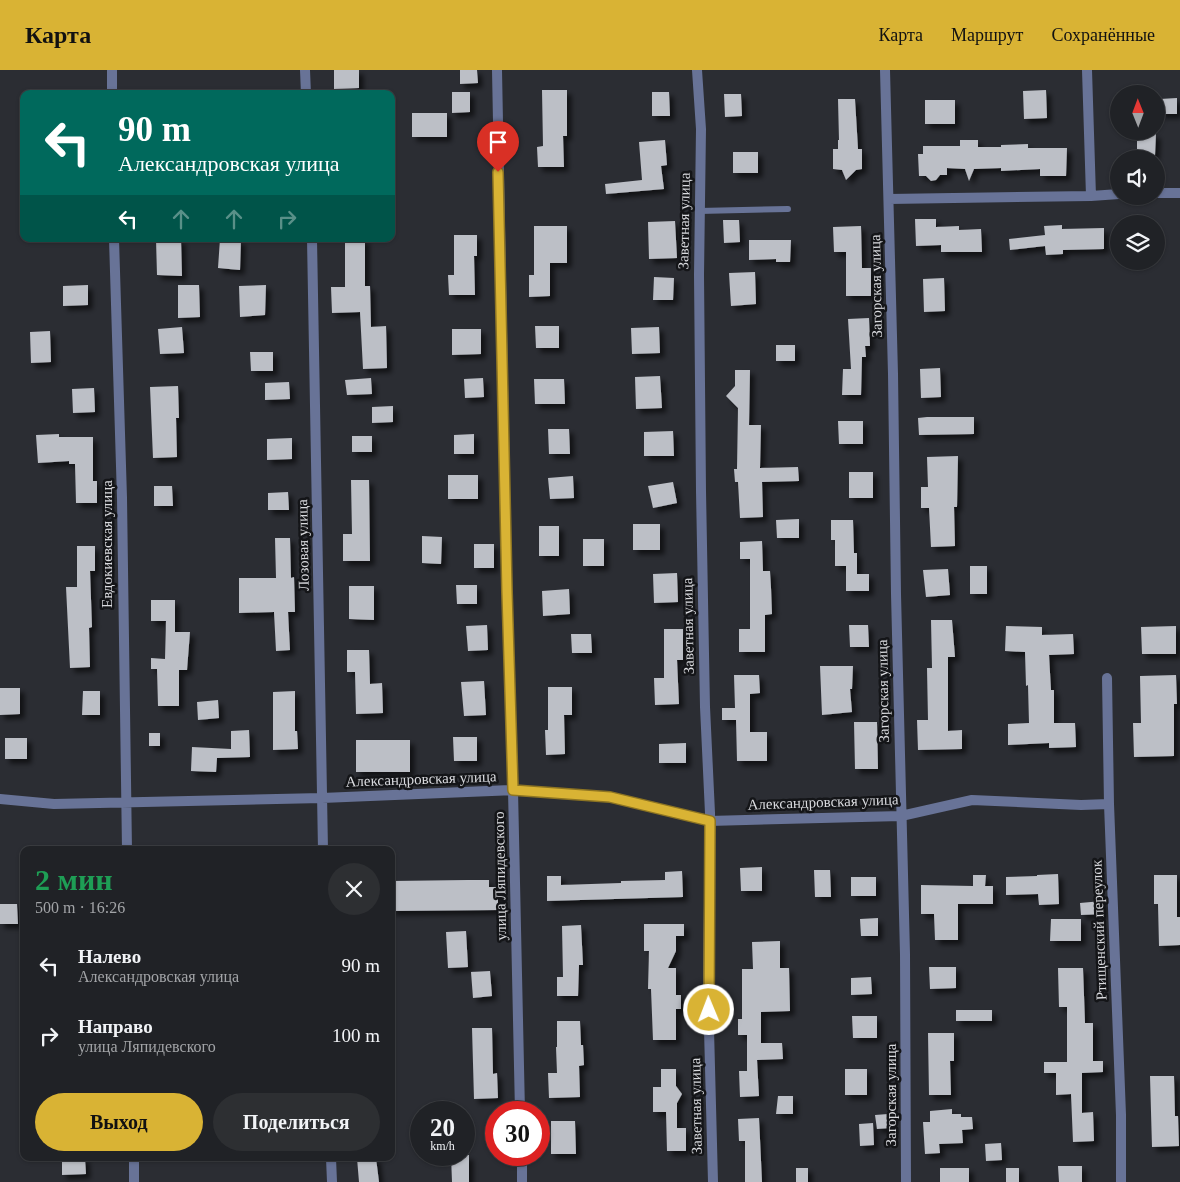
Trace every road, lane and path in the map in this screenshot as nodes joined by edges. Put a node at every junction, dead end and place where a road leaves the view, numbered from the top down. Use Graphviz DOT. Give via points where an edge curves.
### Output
graph roads {
  1 [pos="112,70"];
  2 [pos="305,70"];
  3 [pos="497,70"];
  4 [pos="697,70"];
  5 [pos="885,70"];
  6 [pos="1087,70"];
  7 [pos="112,90"];
  8 [pos="306,90"];
  9 [pos="1165,193"];
  10 [pos="1180,193"];
  11 [pos="1110,195"];
  12 [pos="1091,196"];
  13 [pos="889,198"];
  14 [pos="788,209"];
  15 [pos="699,211"];
  16 [pos="114,242"];
  17 [pos="312,242"];
  18 [pos="1107,678"];
  19 [pos="513,790"];
  20 [pos="0,798"];
  21 [pos="322,798"];
  22 [pos="126,802"];
  23 [pos="1109,804"];
  24 [pos="901,816"];
  25 [pos="710,821"];
  26 [pos="127,846"];
  27 [pos="323,846"];
  28 [pos="520,1101"];
  29 [pos="134,1161"];
  30 [pos="331,1161"];
  31 [pos="522,1166"];
  32 [pos="134,1182"];
  33 [pos="332,1182"];
  34 [pos="522,1182"];
  35 [pos="713,1182"];
  36 [pos="906,1182"];
  37 [pos="1121,1182"];
  1 -- 7 [label="street"];
  2 -- 8 [label="street"];
  3 -- 19 [label="street, улица Ляпидевского"];
  4 -- 15 [label="street, Заветная улица"];
  5 -- 13 [label="street, Загорская улица"];
  6 -- 12 [label="street"];
  9 -- 10 [label="street"];
  11 -- 12 [label="street"];
  12 -- 13 [label="street"];
  13 -- 24 [label="street, Загорская улица"];
  14 -- 15 [label="lane"];
  15 -- 25 [label="street, Заветная улица" via="701,501"];
  16 -- 22 [label="street, Евдокиевская улица"];
  17 -- 21 [label="street, Лозовая улица"];
  18 -- 23 [label="street, Ртищенский переулок"];
  19 -- 21 [label="street, Александровская улица"];
  19 -- 25 [label="street, Александровская улица" via="610,797"];
  19 -- 28 [label="street, улица Ляпидевского"];
  20 -- 22 [label="street, Александровская улица" via="54,804"];
  21 -- 22 [label="street, Александровская улица"];
  21 -- 27 [label="street, Лозовая улица"];
  22 -- 26 [label="street, Евдокиевская улица"];
  23 -- 24 [label="street, Александровская улица" via="972,800"];
  23 -- 37 [label="street, Ртищенский переулок"];
  24 -- 25 [label="street, Александровская улица"];
  24 -- 36 [label="street, Загорская улица"];
  25 -- 35 [label="street, Заветная улица" via="708,991"];
  29 -- 32 [label="street"];
  30 -- 33 [label="street"];
  31 -- 34 [label="street"];
}
